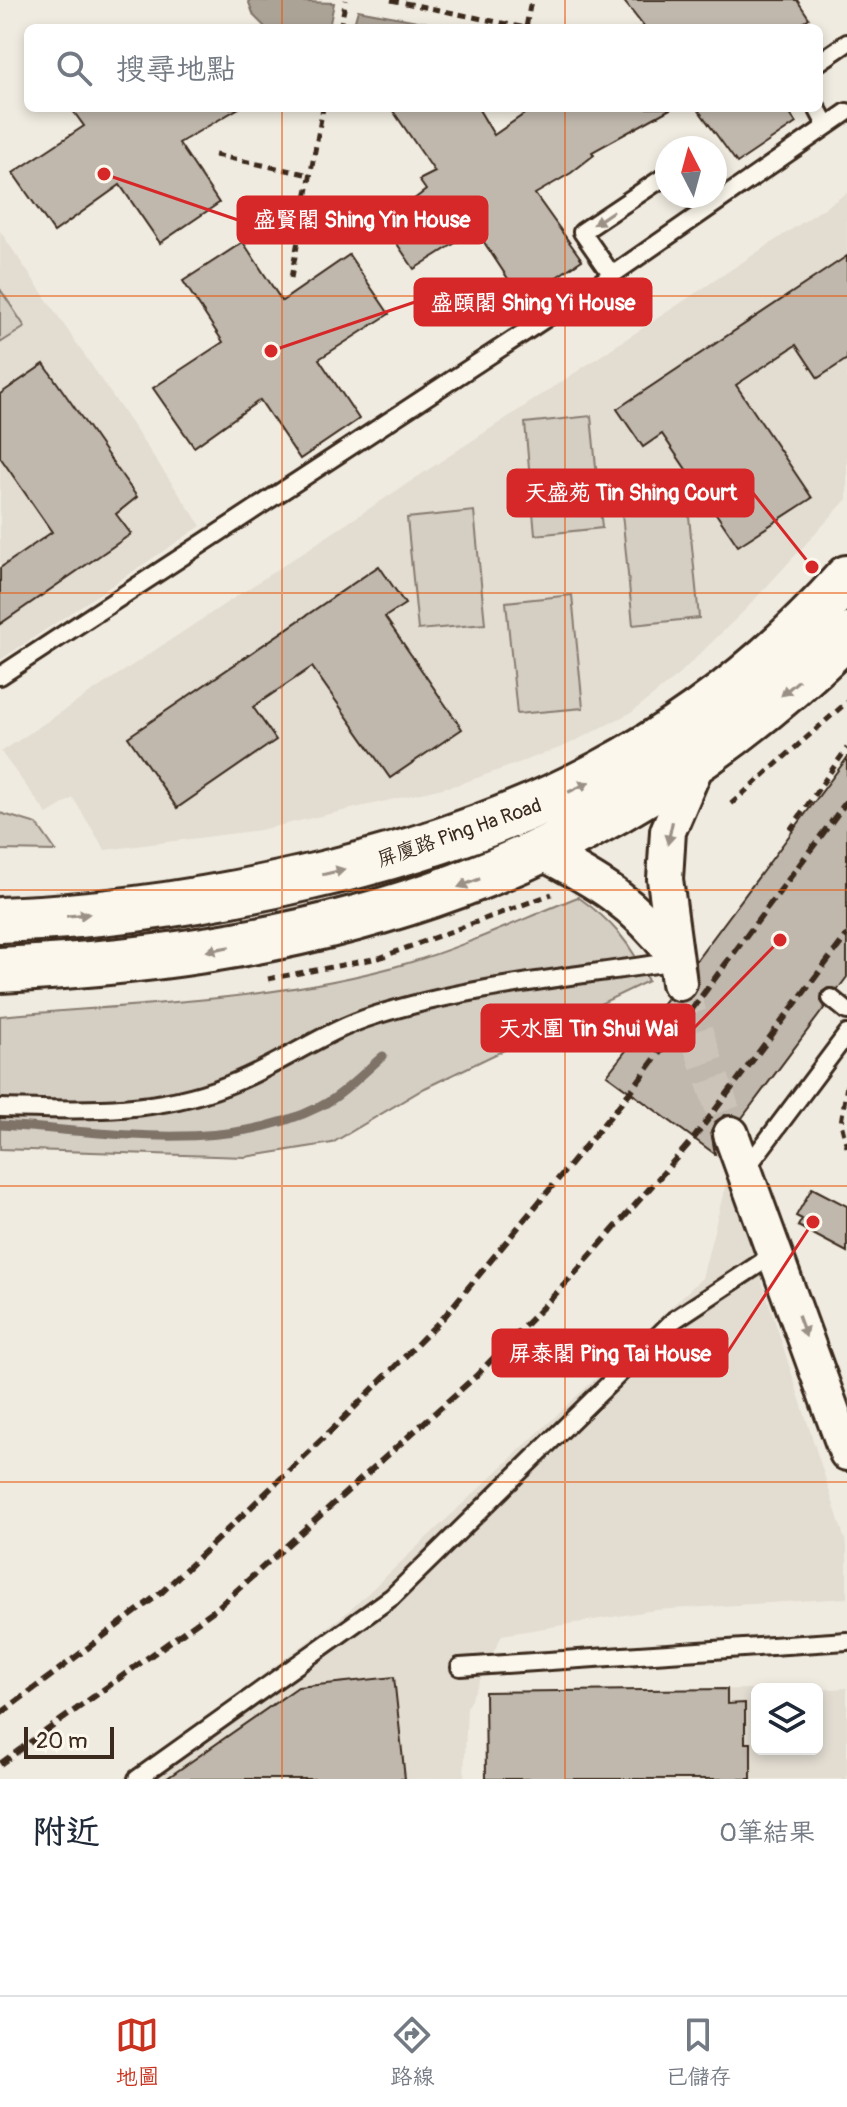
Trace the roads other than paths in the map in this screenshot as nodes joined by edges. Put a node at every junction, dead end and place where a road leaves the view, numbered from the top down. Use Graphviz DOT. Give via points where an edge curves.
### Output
graph roads {
  1 [pos="847,43"];
  2 [pos="823,59"];
  3 [pos="819,112"];
  4 [pos="847,112"];
  5 [pos="826,125"];
  6 [pos="655,183"];
  7 [pos="727,191"];
  8 [pos="703,208"];
  9 [pos="612,275"];
  10 [pos="847,578"];
  11 [pos="847,635"];
  12 [pos="0,676"];
  13 [pos="698,761"];
  14 [pos="541,852"];
  15 [pos="0,920"];
  16 [pos="676,966"];
  17 [pos="0,970"];
  18 [pos="831,998"];
  19 [pos="847,1011"];
  20 [pos="847,1034"];
  21 [pos="0,1108"];
  22 [pos="731,1134"];
  23 [pos="743,1173"];
  24 [pos="776,1253"];
  25 [pos="847,1453"];
  26 [pos="847,1641"];
  27 [pos="460,1667"];
  28 [pos="137,1779"];
  1 -- 2 [label="lane"];
  3 -- 5 [label="lane"];
  4 -- 5 [label="lane"];
  5 -- 7 [label="lane"];
  6 -- 9 [label="lane, one-way" via="582,232"];
  8 -- 9 [label="lane"];
  9 -- 12 [label="lane"];
  15 -- 10 [label="main road, 屏廈路 Ping Ha Road, one-way" via="101,913 229,895 362,866 525,812 632,758 704,709 777,648"];
  11 -- 13 [label="main road, one-way"];
  13 -- 14 [label="main road" via="643,798"];
  13 -- 16 [label="street, one-way" via="668,831 665,879"];
  14 -- 16 [label="street" via="627,902 650,924"];
  14 -- 17 [label="main road, one-way" via="402,907 274,939 114,963"];
  16 -- 21 [label="lane" via="425,1001 361,1021 228,1085 158,1105 118,1111"];
  18 -- 19 [label="lane"];
  20 -- 23 [label="lane"];
  22 -- 23 [label="street"];
  23 -- 24 [label="street"];
  24 -- 25 [label="street, one-way"];
  24 -- 28 [label="lane" via="674,1320 392,1597"];
  26 -- 27 [label="lane"];
}
